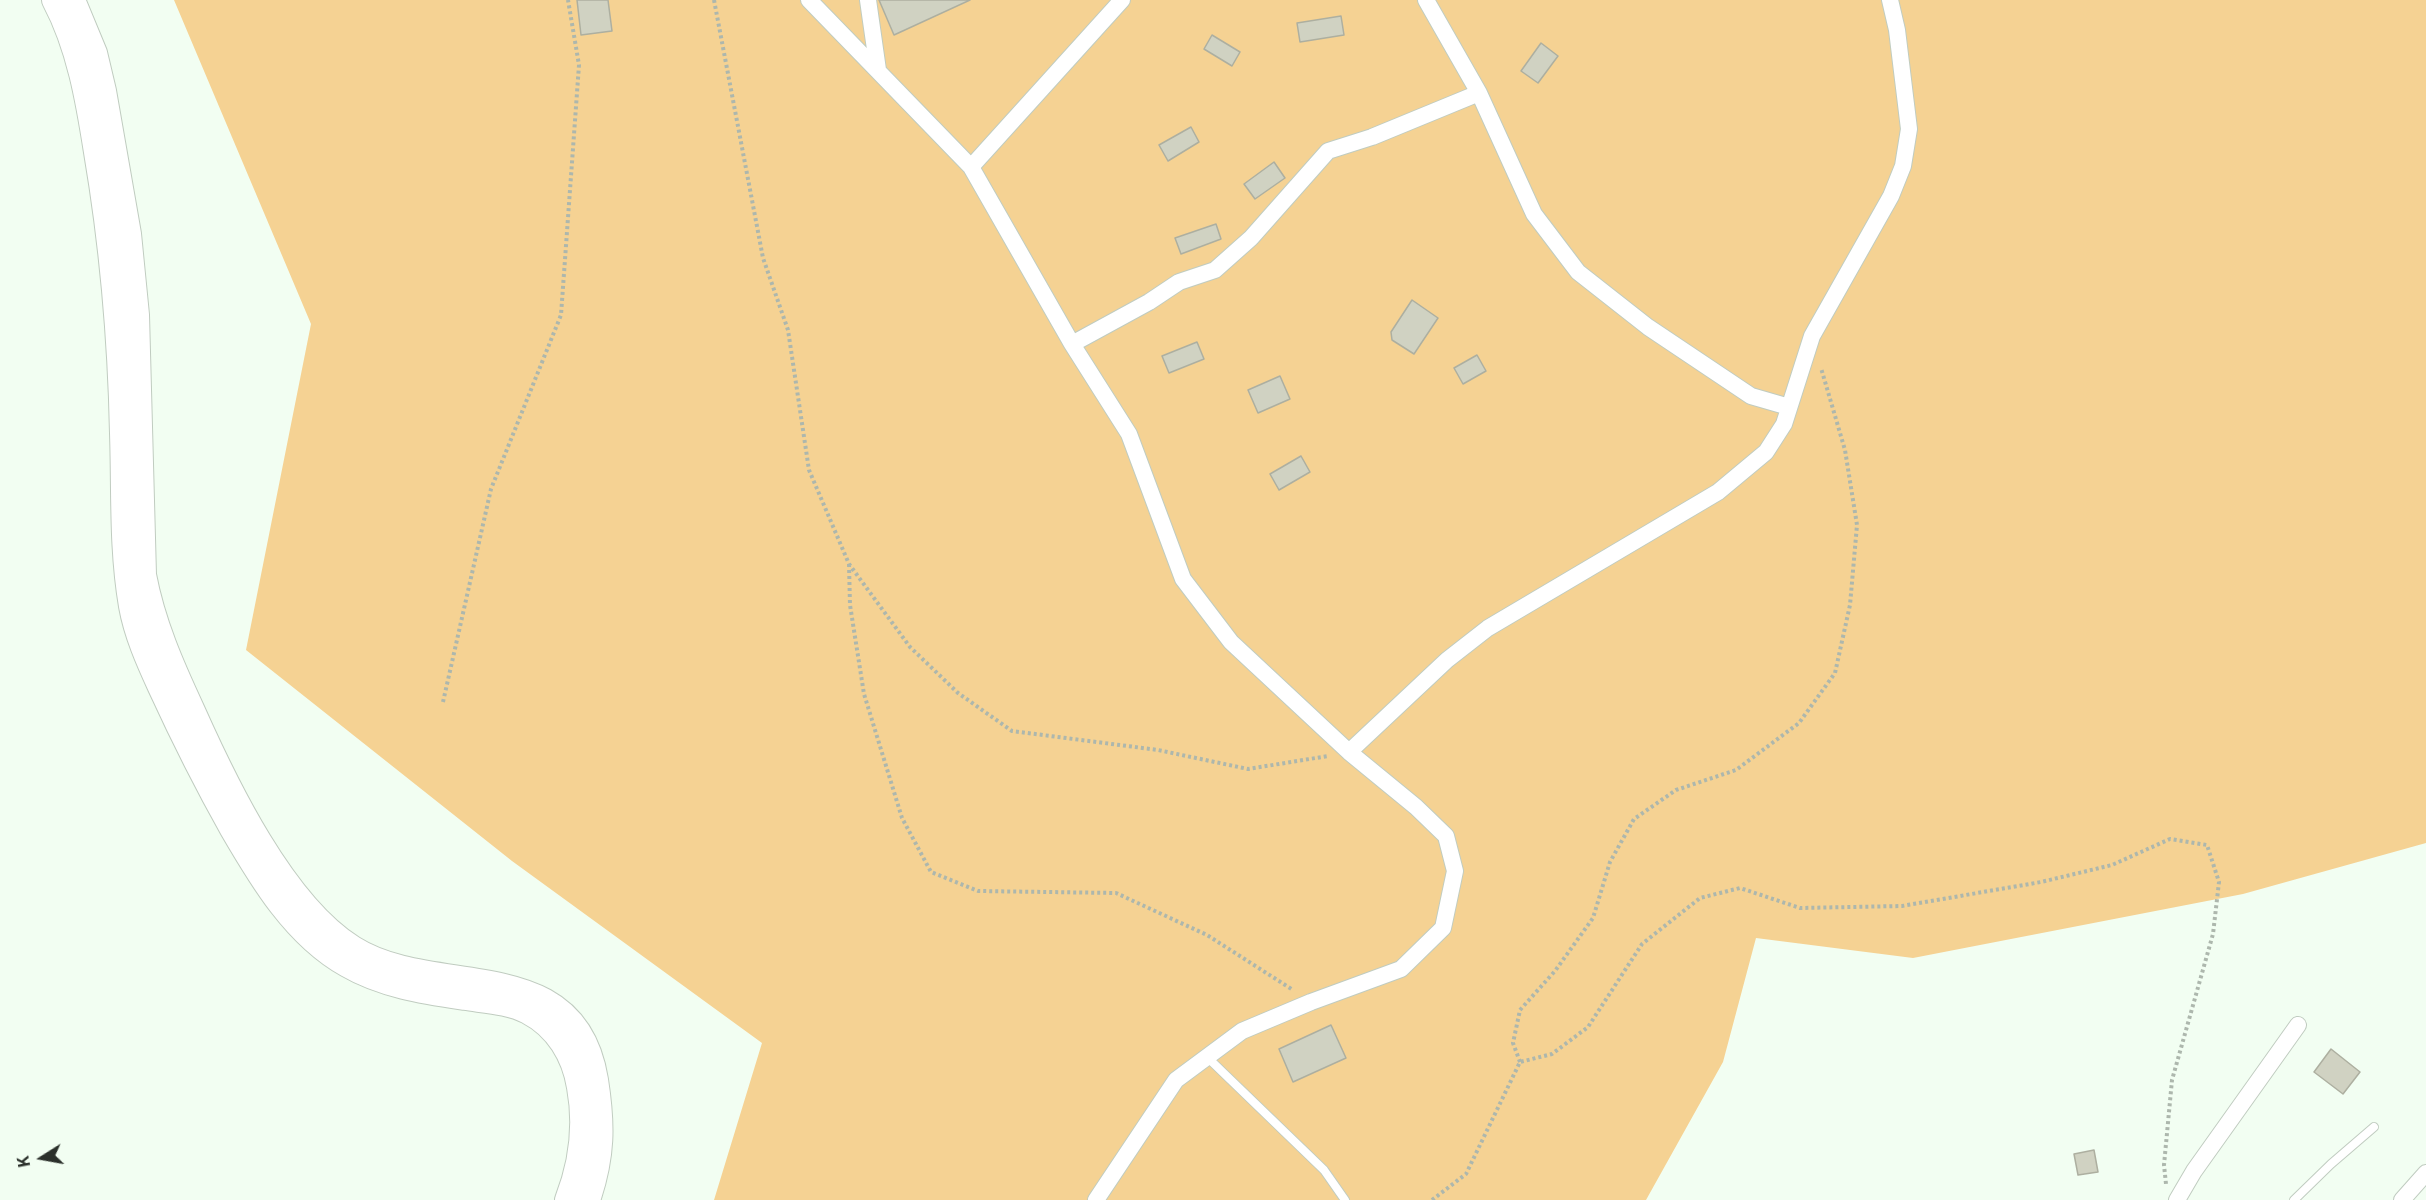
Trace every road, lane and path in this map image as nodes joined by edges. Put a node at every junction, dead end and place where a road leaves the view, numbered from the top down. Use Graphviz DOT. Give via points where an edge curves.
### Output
graph roads {
  1 [pos="54,0"];
  2 [pos="73,0"];
  3 [pos="568,0"];
  4 [pos="714,0"];
  5 [pos="809,0"];
  6 [pos="868,0"];
  7 [pos="1122,0"];
  8 [pos="1426,0"];
  9 [pos="1890,0"];
  10 [pos="878,70"];
  11 [pos="1479,93"];
  12 [pos="971,166"];
  13 [pos="1812,336"];
  14 [pos="1072,344"];
  15 [pos="1789,407"];
  16 [pos="849,564"];
  17 [pos="443,702"];
  18 [pos="1349,752"];
  19 [pos="1311,1002"];
  20 [pos="2298,1025"];
  21 [pos="1207,1057"];
  22 [pos="1520,1062"];
  23 [pos="2374,1127"];
  24 [pos="2426,1173"];
  25 [pos="2171,1194"];
  26 [pos="567,1200"];
  27 [pos="588,1200"];
  28 [pos="1096,1200"];
  29 [pos="1345,1200"];
  30 [pos="1432,1200"];
  31 [pos="2294,1200"];
  32 [pos="2402,1200"];
  1 -- 26 [label="main road" via="89,104 108,217 118,326 122,520 131,609 138,635 175,719 231,827 288,914 319,945 374,978 527,1011 568,1050 576,1071 584,1120 583,1140"];
  2 -- 27 [label="main road" via="104,91 129,234 137,315 144,575 150,607 164,645 216,763 274,865 324,924 353,948 375,958 405,969 530,992 571,1021 594,1067 600,1107 602,1139"];
  3 -- 17 [label="path" via="579,65 561,315 491,489"];
  4 -- 16 [label="path" via="763,258 788,330 809,470"];
  5 -- 10 [label="street"];
  6 -- 10 [label="street"];
  7 -- 12 [label="street"];
  8 -- 11 [label="street"];
  9 -- 13 [label="street" via="1909,129 1903,166 1891,196"];
  10 -- 12 [label="street"];
  11 -- 14 [label="street" via="1328,151 1251,238 1215,270 1179,282"];
  11 -- 15 [label="street" via="1534,214 1578,272 1648,327 1751,396"];
  12 -- 14 [label="street"];
  13 -- 15 [label="street"];
  13 -- 22 [label="path" via="1845,450 1857,525 1850,605 1835,673 1798,723 1736,770 1676,790 1634,819 1610,862 1593,918 1555,971 1520,1010 1513,1043"];
  14 -- 18 [label="street" via="1129,434 1183,579 1231,642"];
  15 -- 18 [label="street" via="1784,424 1766,452 1718,492 1488,628 1447,660"];
  16 -- 18 [label="path" via="910,647 958,693 1012,731 1158,750 1248,769"];
  16 -- 19 [label="path" via="850,605 864,694 902,818 931,872 978,891 1116,893 1207,935"];
  18 -- 19 [label="street" via="1446,836 1455,871 1443,928 1401,969"];
  19 -- 21 [label="street" via="1242,1031"];
  20 -- 25 [label="street" via="2194,1171"];
  21 -- 28 [label="street" via="1176,1080"];
  21 -- 29 [label="lane" via="1324,1170"];
  22 -- 25 [label="path" via="1552,1054 1588,1027 1642,944 1700,898 1740,888 1800,908 1902,906 2041,882 2112,865 2170,839 2207,845 2219,882 2218,892 2212,934 2172,1080 2164,1165"];
  22 -- 30 [label="path" via="1466,1174"];
  23 -- 31 [label="lane"];
  24 -- 32 [label="street"];
}
